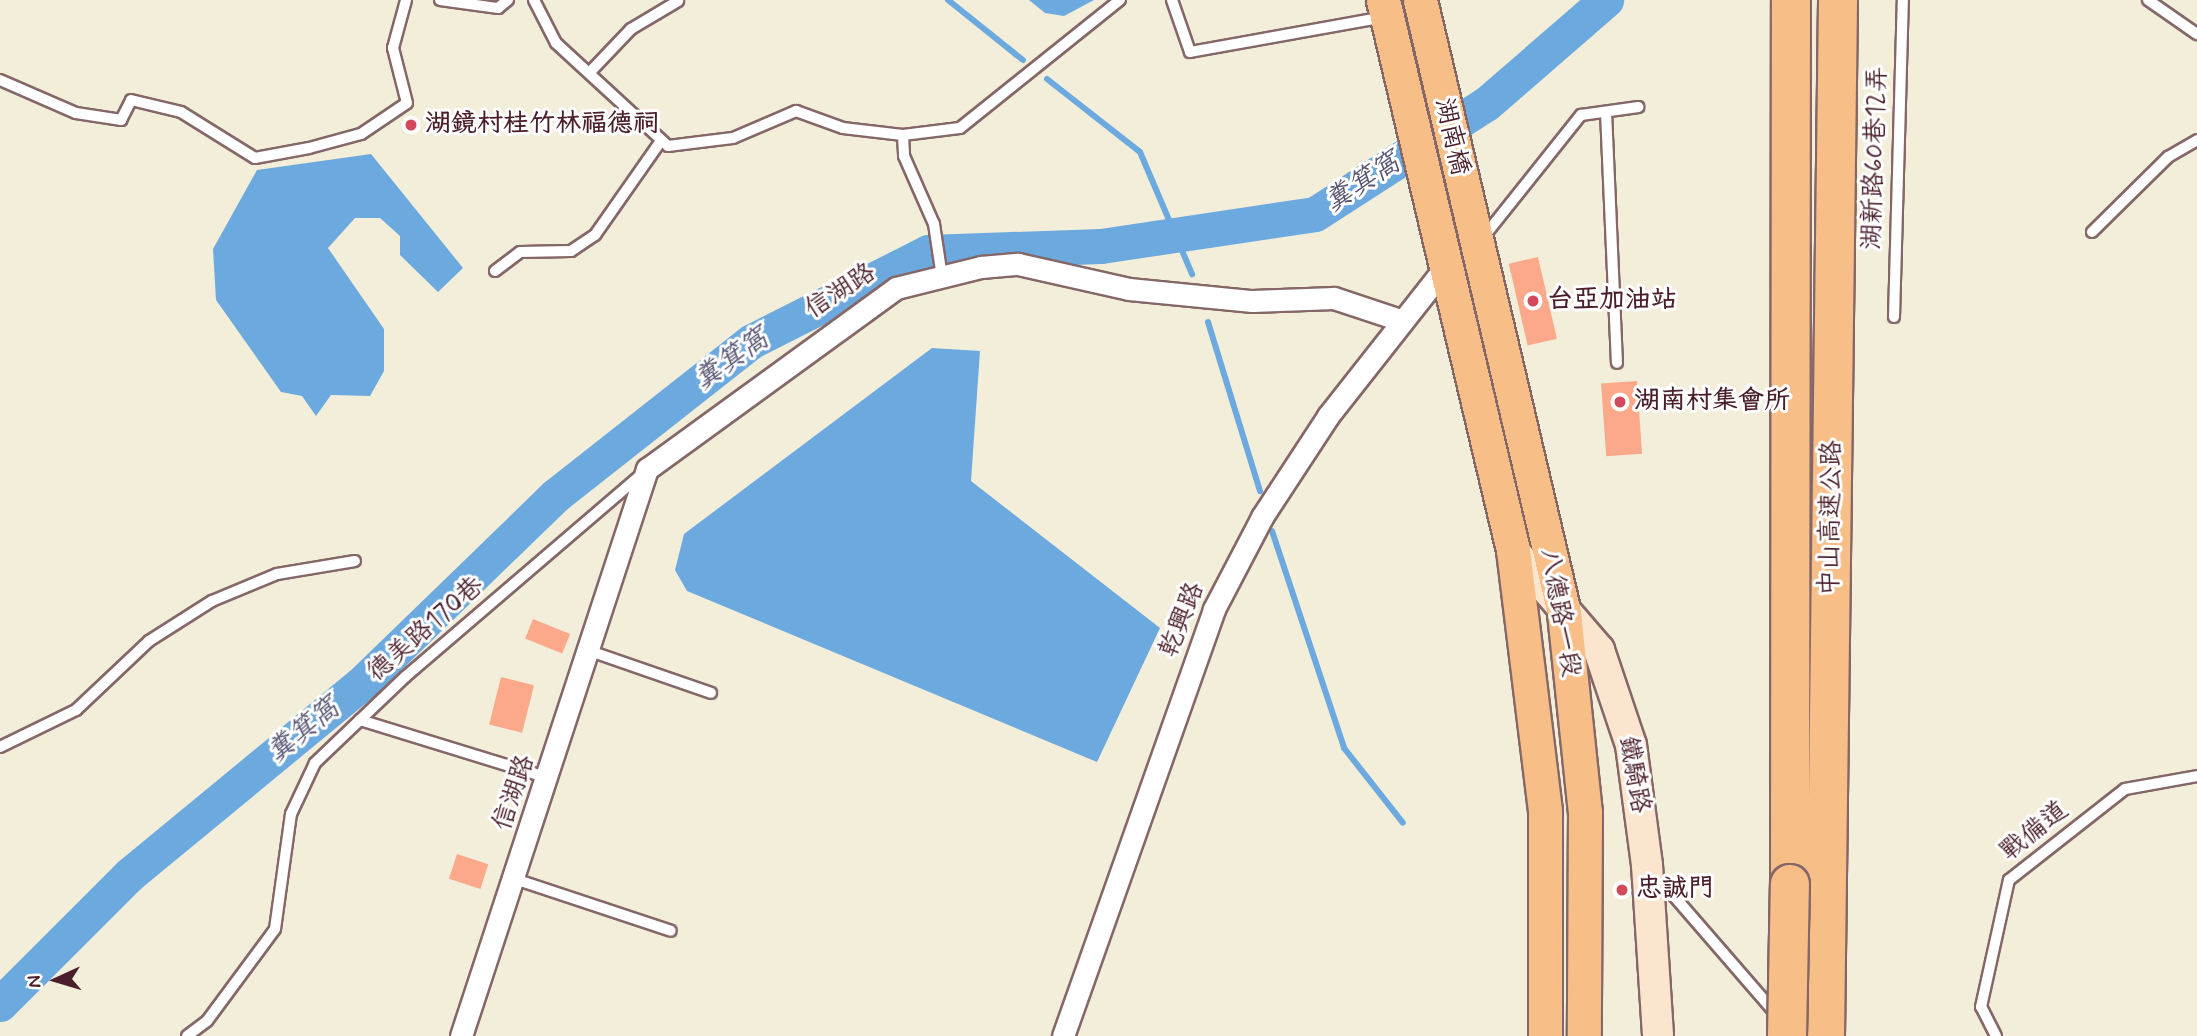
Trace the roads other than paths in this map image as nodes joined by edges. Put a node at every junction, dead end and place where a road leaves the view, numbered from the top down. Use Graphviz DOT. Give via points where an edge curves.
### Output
graph roads {
  1 [pos="406,0"];
  2 [pos="440,0"];
  3 [pos="508,0"];
  4 [pos="534,0"];
  5 [pos="1120,0"];
  6 [pos="1172,0"];
  7 [pos="1420,0"];
  8 [pos="1791,0"];
  9 [pos="1838,0"];
  10 [pos="1903,0"];
  11 [pos="2148,0"];
  12 [pos="678,1"];
  13 [pos="1385,8"];
  14 [pos="2196,32"];
  15 [pos="591,71"];
  16 [pos="0,80"];
  17 [pos="1638,107"];
  18 [pos="1606,112"];
  19 [pos="903,135"];
  20 [pos="2197,140"];
  21 [pos="660,142"];
  22 [pos="1465,200"];
  23 [pos="1431,218"];
  24 [pos="2092,232"];
  25 [pos="1476,246"];
  26 [pos="941,268"];
  27 [pos="495,271"];
  28 [pos="1442,271"];
  29 [pos="1894,317"];
  30 [pos="1400,320"];
  31 [pos="1617,363"];
  32 [pos="647,469"];
  33 [pos="1513,550"];
  34 [pos="355,561"];
  35 [pos="1564,613"];
  36 [pos="590,651"];
  37 [pos="711,693"];
  38 [pos="360,720"];
  39 [pos="0,747"];
  40 [pos="2197,776"];
  41 [pos="549,779"];
  42 [pos="1647,866"];
  43 [pos="515,879"];
  44 [pos="671,931"];
  45 [pos="187,1036"];
  46 [pos="461,1036"];
  47 [pos="1063,1036"];
  48 [pos="1545,1036"];
  49 [pos="1584,1036"];
  50 [pos="1658,1036"];
  51 [pos="1787,1036"];
  52 [pos="1794,1036"];
  53 [pos="1825,1036"];
  54 [pos="1996,1036"];
  1 -- 16 [label="lane" via="393,48 408,103 361,134 309,148 255,158 181,112 131,100 121,120 76,113"];
  2 -- 3 [label="lane" via="498,8"];
  4 -- 15 [label="lane" via="556,43"];
  5 -- 19 [label="lane" via="960,128"];
  6 -- 13 [label="lane" via="1190,52"];
  7 -- 22 [label="main road, 湖南橋"];
  8 -- 51 [label="highway, 中山高速公路, bridge"];
  9 -- 53 [label="highway, 中山高速公路"];
  10 -- 29 [label="lane, 湖新路60巷12弄"];
  11 -- 14 [label="lane"];
  12 -- 15 [label="lane" via="631,29"];
  13 -- 23 [label="main road, 湖南橋"];
  15 -- 21 [label="lane"];
  17 -- 18 [label="lane"];
  18 -- 25 [label="lane" via="1581,115"];
  18 -- 31 [label="lane"];
  19 -- 21 [label="lane" via="843,128 796,111 733,138"];
  19 -- 26 [label="lane" via="904,156 934,223"];
  20 -- 24 [label="lane" via="2168,157"];
  21 -- 27 [label="lane" via="595,235 571,251 520,252"];
  22 -- 25 [label="main road, 八德路一段"];
  23 -- 28 [label="main road, 八德路一段"];
  25 -- 35 [label="main road, 八德路一段"];
  26 -- 30 [label="street, 信湖路" via="1018,264 1129,289 1252,301 1334,298"];
  26 -- 32 [label="street, 信湖路" via="896,288 837,326"];
  28 -- 30 [label="street, 乾興路"];
  28 -- 33 [label="main road, 八德路一段"];
  30 -- 47 [label="street, 乾興路" via="1270,506 1214,609"];
  32 -- 36 [label="street, 信湖路"];
  32 -- 38 [label="lane, 德美路170巷"];
  33 -- 35 [label="main road, 鐵騎路"];
  33 -- 48 [label="main road, 八德路一段" via="1545,811"];
  34 -- 39 [label="lane" via="277,574 212,601 149,641 76,710"];
  35 -- 42 [label="main road, 鐵騎路" via="1599,650 1631,745"];
  35 -- 49 [label="main road, 八德路一段" via="1585,812"];
  36 -- 37 [label="lane"];
  36 -- 41 [label="street, 信湖路"];
  38 -- 41 [label="lane"];
  38 -- 45 [label="lane, 德美路170巷" via="315,763 290,814 275,929 207,1021"];
  40 -- 54 [label="lane, 戰備道" via="2125,789 2009,880 1981,1007"];
  41 -- 43 [label="street, 信湖路"];
  42 -- 50 [label="main road, 鐵騎路"];
  42 -- 52 [label="lane"];
  43 -- 44 [label="lane"];
  43 -- 46 [label="street, 信湖路"];
}
